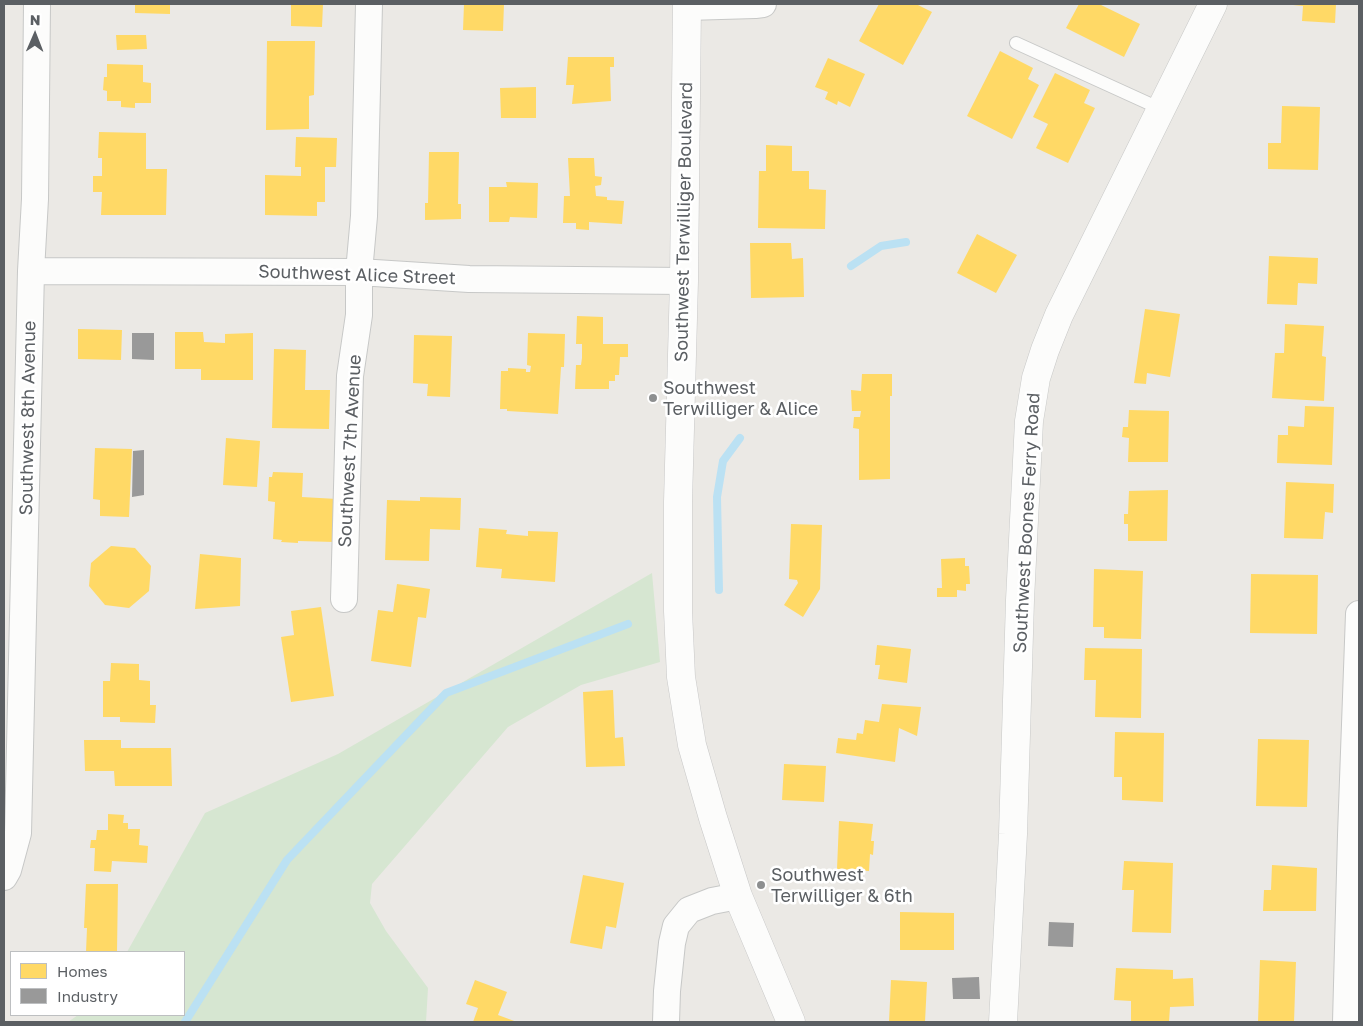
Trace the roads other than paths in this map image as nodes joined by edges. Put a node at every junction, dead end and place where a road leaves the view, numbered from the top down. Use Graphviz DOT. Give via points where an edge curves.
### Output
graph roads {
  1 [pos="37,4"];
  2 [pos="369,4"];
  3 [pos="764,4"];
  4 [pos="1213,4"];
  5 [pos="687,5"];
  6 [pos="1016,43"];
  7 [pos="1161,109"];
  8 [pos="31,272"];
  9 [pos="359,272"];
  10 [pos="684,281"];
  11 [pos="344,599"];
  12 [pos="1359,614"];
  13 [pos="1355,835"];
  14 [pos="4,876"];
  15 [pos="738,896"];
  16 [pos="666,1022"];
  17 [pos="791,1022"];
  18 [pos="1003,1022"];
  19 [pos="1346,1022"];
  1 -- 8 [label="street, Southwest 8th Avenue"];
  2 -- 9 [label="street, Southwest 7th Avenue" via="364,216"];
  3 -- 5 [label="street"];
  4 -- 7 [label="street, Southwest Boones Ferry Road"];
  5 -- 10 [label="street, Southwest Terwilliger Boulevard"];
  6 -- 7 [label="lane"];
  7 -- 18 [label="street, Southwest Boones Ferry Road" via="1059,315 1032,398 1020,600"];
  8 -- 9 [label="street, Southwest Alice Street"];
  8 -- 14 [label="street, Southwest 8th Avenue" via="18,833"];
  9 -- 10 [label="street, Southwest Alice Street" via="469,279"];
  9 -- 11 [label="street, Southwest 7th Avenue" via="359,314 350,376"];
  10 -- 15 [label="street, Southwest Terwilliger Boulevard" via="678,502 681,677 692,745"];
  12 -- 13 [label="street"];
  13 -- 19 [label="street"];
  15 -- 16 [label="street" via="689,910 676,926"];
  15 -- 17 [label="street, Southwest Terwilliger Boulevard"];
}
